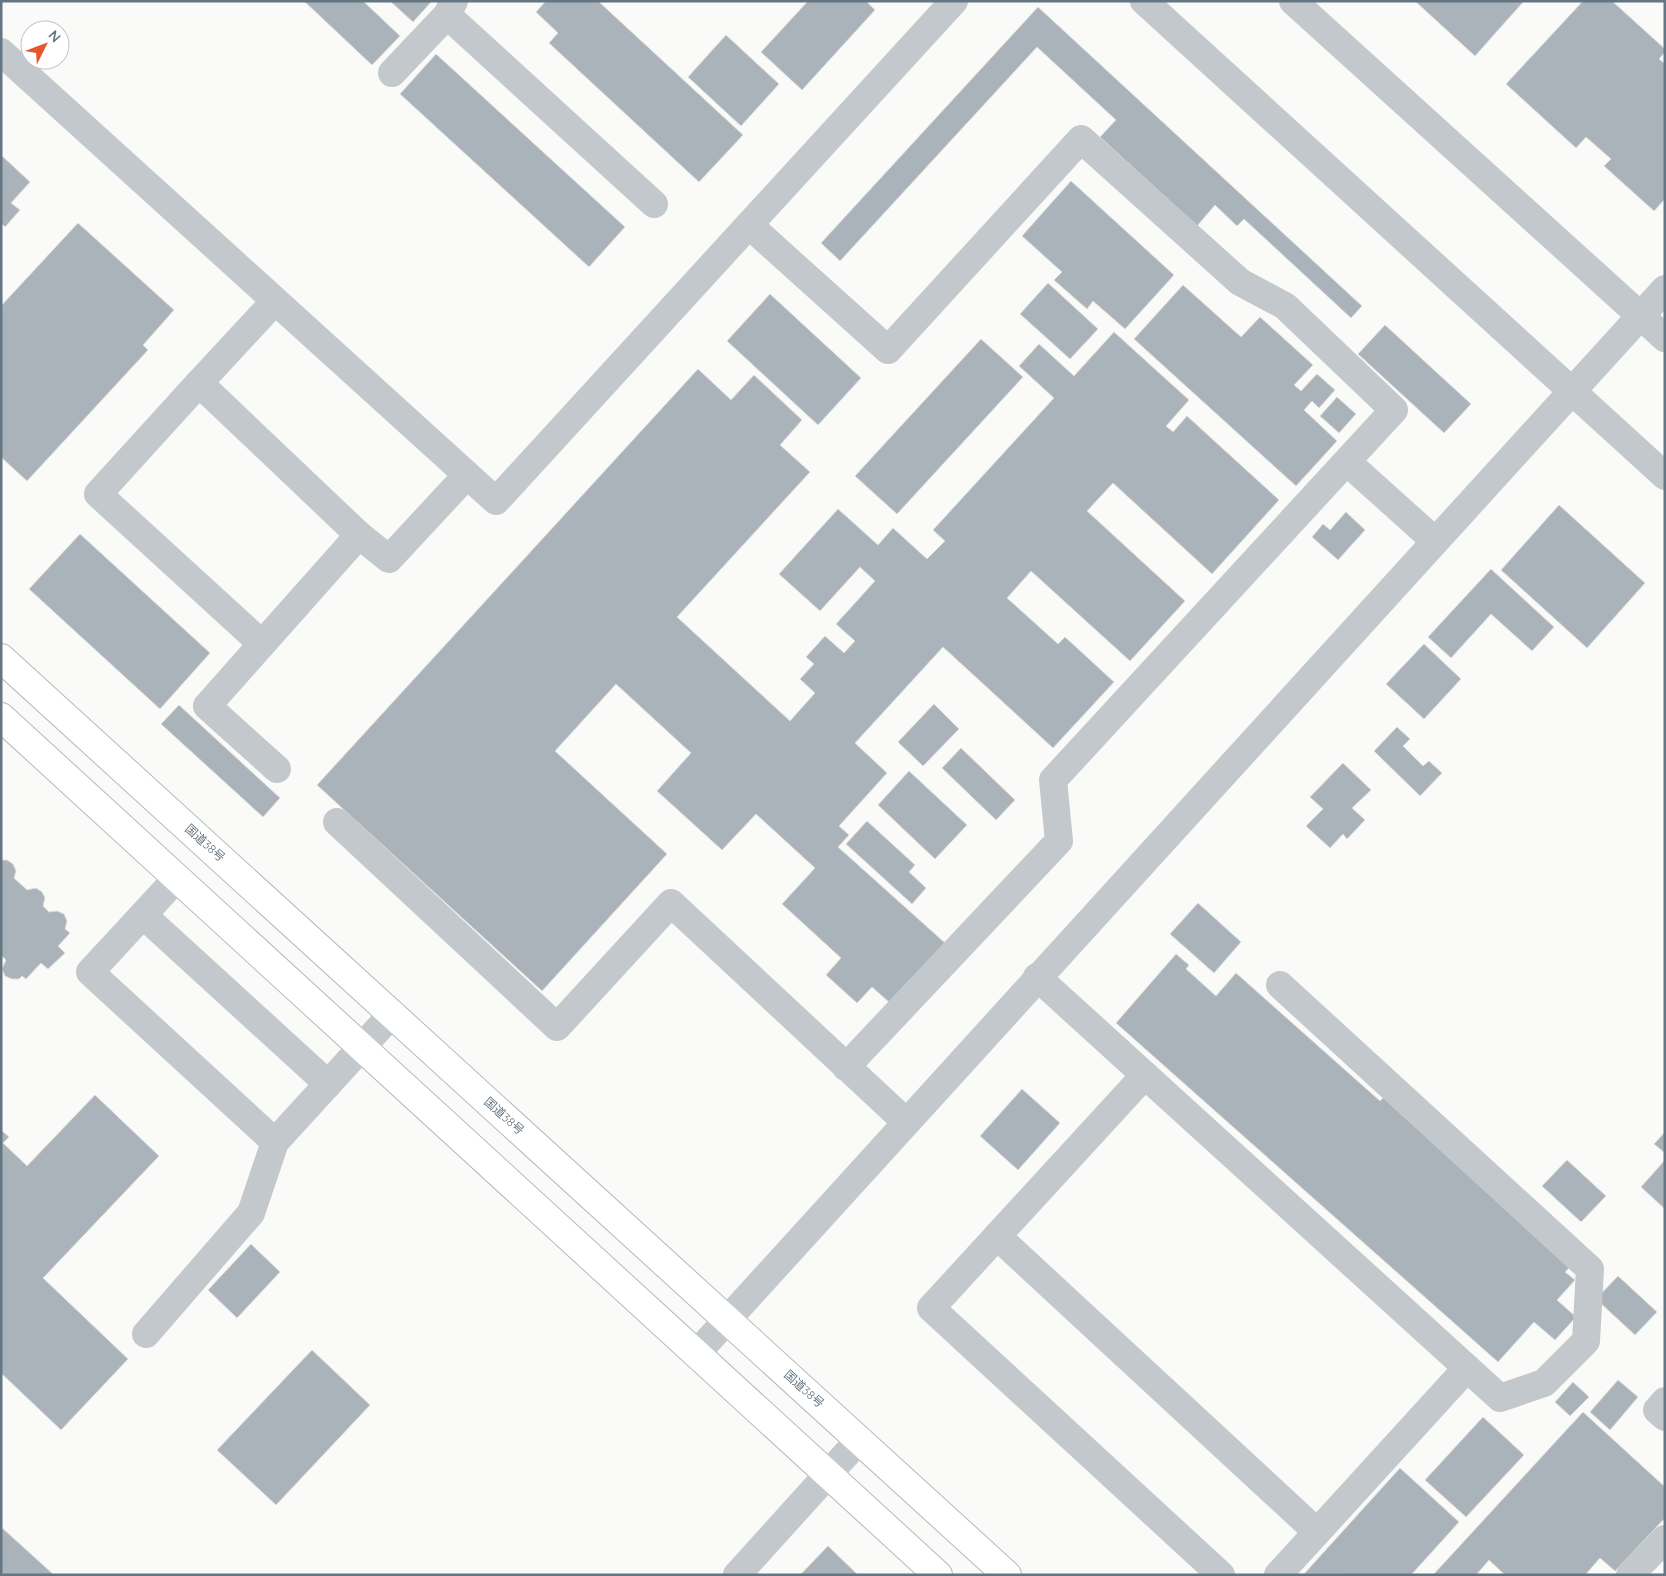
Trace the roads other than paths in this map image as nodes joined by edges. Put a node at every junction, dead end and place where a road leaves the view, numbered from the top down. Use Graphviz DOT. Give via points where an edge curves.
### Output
graph roads {
  1 [pos="954,1"];
  2 [pos="1144,1"];
  3 [pos="1293,1"];
  4 [pos="450,8"];
  5 [pos="1,52"];
  6 [pos="392,73"];
  7 [pos="654,204"];
  8 [pos="749,225"];
  9 [pos="1665,289"];
  10 [pos="275,301"];
  11 [pos="1640,315"];
  12 [pos="1665,338"];
  13 [pos="199,383"];
  14 [pos="1572,391"];
  15 [pos="1346,462"];
  16 [pos="467,475"];
  17 [pos="1665,476"];
  18 [pos="359,535"];
  19 [pos="1435,541"];
  20 [pos="262,644"];
  21 [pos="1,658"];
  22 [pos="1,717"];
  23 [pos="277,769"];
  24 [pos="337,822"];
  25 [pos="177,878"];
  26 [pos="144,914"];
  27 [pos="1037,977"];
  28 [pos="1280,985"];
  29 [pos="392,1014"];
  30 [pos="362,1047"];
  31 [pos="846,1067"];
  32 [pos="1145,1075"];
  33 [pos="328,1084"];
  34 [pos="906,1122"];
  35 [pos="275,1142"];
  36 [pos="997,1236"];
  37 [pos="726,1318"];
  38 [pos="146,1334"];
  39 [pos="696,1354"];
  40 [pos="1467,1368"];
  41 [pos="1665,1401"];
  42 [pos="1665,1417"];
  43 [pos="859,1440"];
  44 [pos="829,1474"];
  45 [pos="1317,1532"];
  46 [pos="1665,1539"];
  47 [pos="737,1575"];
  48 [pos="938,1575"];
  49 [pos="1007,1575"];
  50 [pos="1221,1575"];
  51 [pos="1278,1575"];
  52 [pos="1630,1575"];
  1 -- 8 [label="street"];
  2 -- 14 [label="street"];
  3 -- 11 [label="street"];
  4 -- 6 [label="street"];
  4 -- 7 [label="street"];
  5 -- 10 [label="street"];
  8 -- 15 [label="street" via="888,350 1081,139 1240,282 1285,306 1394,410"];
  8 -- 16 [label="street" via="496,501"];
  9 -- 11 [label="street"];
  10 -- 13 [label="street"];
  10 -- 16 [label="street"];
  11 -- 12 [label="street"];
  11 -- 14 [label="street"];
  13 -- 18 [label="street"];
  13 -- 20 [label="street" via="98,494"];
  14 -- 17 [label="street"];
  14 -- 19 [label="street"];
  15 -- 19 [label="street"];
  15 -- 31 [label="street" via="1053,780 1059,841"];
  16 -- 18 [label="street" via="390,559"];
  18 -- 20 [label="street"];
  19 -- 27 [label="street"];
  20 -- 23 [label="street" via="207,706"];
  21 -- 29 [label="highway, 国道38号"];
  22 -- 25 [label="highway"];
  24 -- 31 [label="street" via="556,1027 671,903"];
  25 -- 26 [label="street"];
  25 -- 30 [label="highway"];
  26 -- 33 [label="street"];
  26 -- 35 [label="street" via="90,972"];
  27 -- 32 [label="street"];
  27 -- 34 [label="street"];
  28 -- 40 [label="street" via="1590,1269 1586,1341 1544,1383 1500,1398"];
  29 -- 30 [label="street"];
  29 -- 37 [label="highway, 国道38号"];
  30 -- 33 [label="street"];
  30 -- 39 [label="highway"];
  31 -- 34 [label="street"];
  32 -- 36 [label="street"];
  32 -- 40 [label="street"];
  33 -- 35 [label="street"];
  34 -- 37 [label="street"];
  35 -- 38 [label="street" via="251,1213"];
  36 -- 45 [label="street"];
  36 -- 50 [label="street" via="931,1308"];
  37 -- 39 [label="street"];
  37 -- 43 [label="highway, 国道38号"];
  39 -- 44 [label="highway"];
  40 -- 45 [label="street"];
  41 -- 42 [label="street" via="1657,1410"];
  43 -- 44 [label="street"];
  43 -- 49 [label="highway, 国道38号"];
  44 -- 47 [label="street"];
  44 -- 48 [label="highway"];
  45 -- 51 [label="street"];
  46 -- 52 [label="street"];
}
